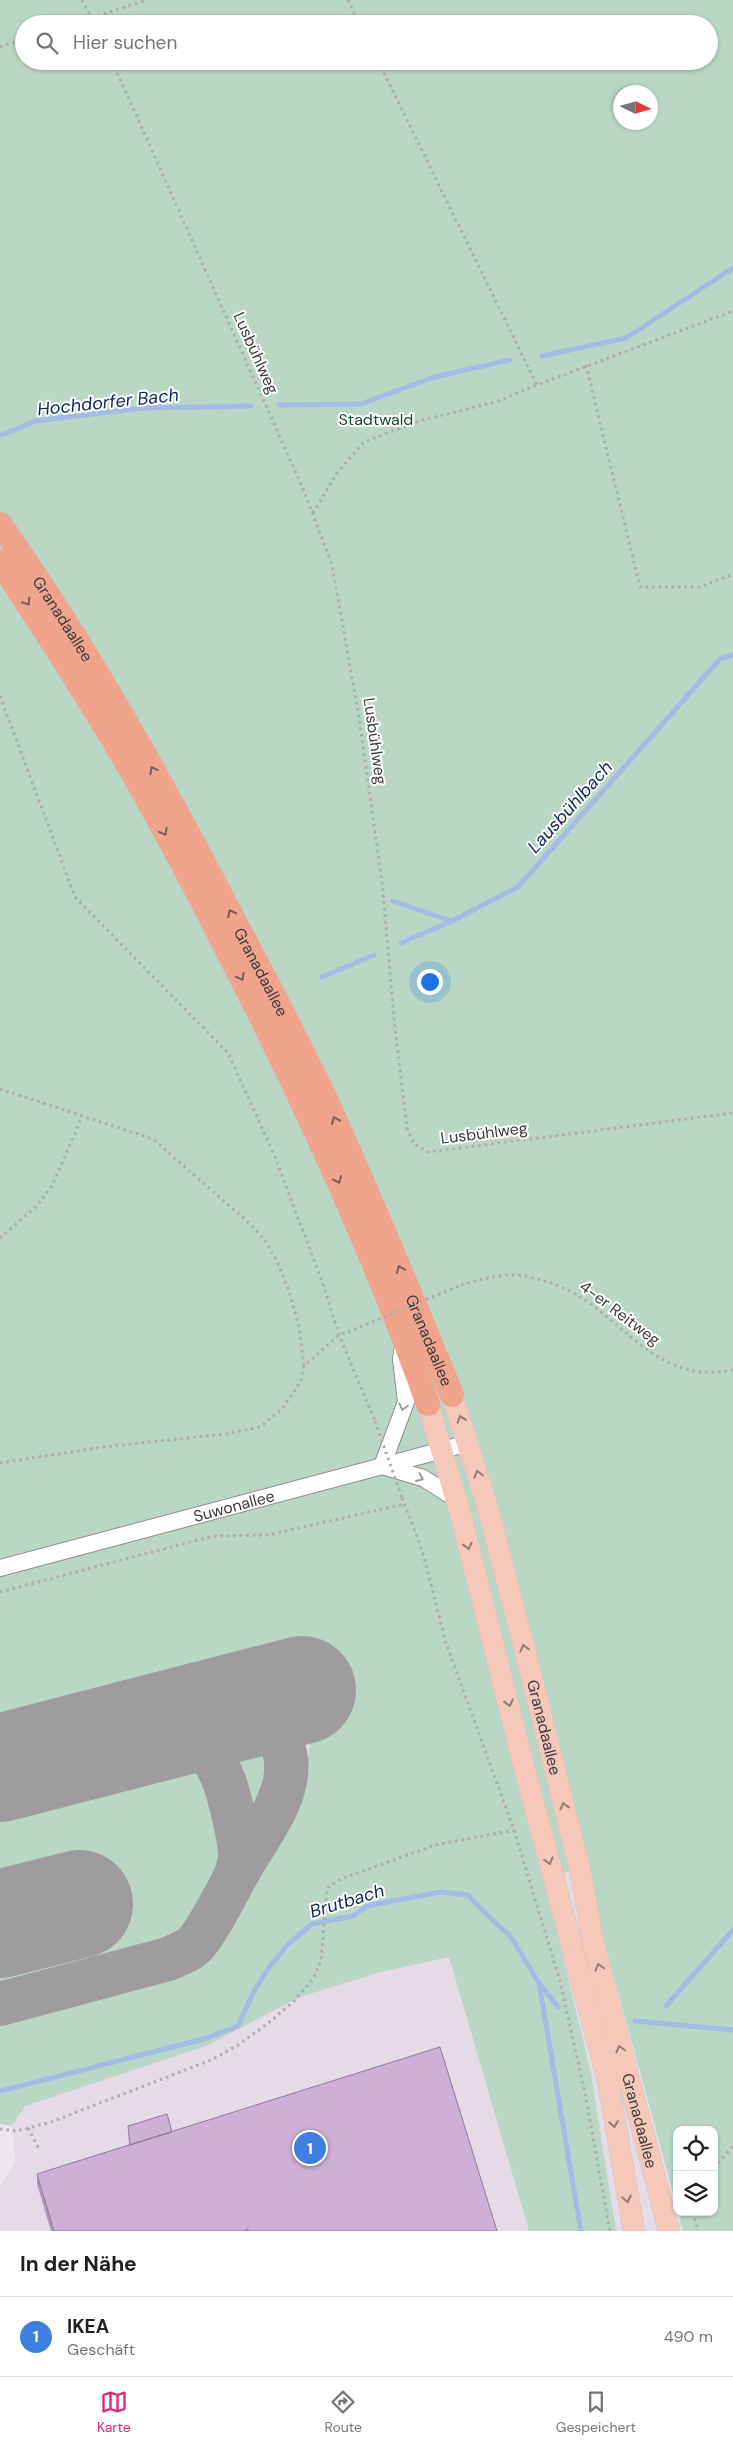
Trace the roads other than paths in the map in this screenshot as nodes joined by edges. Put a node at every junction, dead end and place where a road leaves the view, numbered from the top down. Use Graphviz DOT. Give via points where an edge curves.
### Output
graph roads {
  1 [pos="0,524"];
  2 [pos="0,562"];
  3 [pos="404,1335"];
  4 [pos="452,1395"];
  5 [pos="428,1404"];
  6 [pos="469,1442"];
  7 [pos="442,1450"];
  8 [pos="382,1466"];
  9 [pos="456,1499"];
  10 [pos="0,1568"];
  11 [pos="634,2231"];
  12 [pos="669,2231"];
  4 -- 1 [label="highway, Granadaallee, one-way" via="326,1098 256,961 142,749 80,646"];
  2 -- 3 [label="highway, Granadaallee, one-way" via="122,756 202,903 296,1088"];
  3 -- 5 [label="highway, Granadaallee"];
  3 -- 8 [label="street, one-way" via="401,1358 406,1402"];
  6 -- 4 [label="main road, Granadaallee, one-way"];
  5 -- 7 [label="main road, Granadaallee"];
  6 -- 7 [label="street, Suwonallee"];
  12 -- 6 [label="main road, Granadaallee, one-way" via="594,1946 580,1870 542,1715"];
  7 -- 8 [label="street, Suwonallee"];
  7 -- 9 [label="main road, Granadaallee"];
  8 -- 9 [label="street, one-way" via="422,1478"];
  8 -- 10 [label="street, Suwonallee"];
  9 -- 11 [label="main road, Granadaallee, one-way" via="608,2081"];
}
